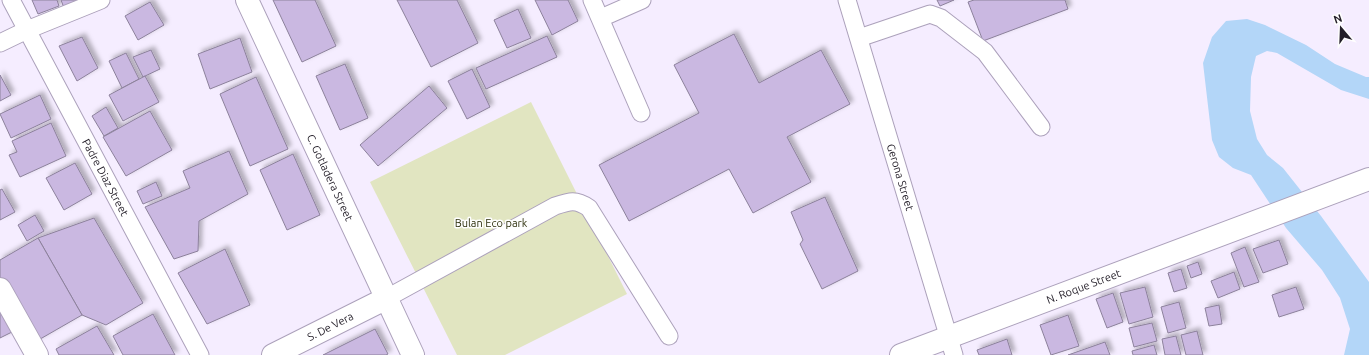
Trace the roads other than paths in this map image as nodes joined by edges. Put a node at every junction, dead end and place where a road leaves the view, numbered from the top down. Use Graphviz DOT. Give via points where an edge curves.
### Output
graph roads {
  1 [pos="11,0"];
  2 [pos="101,0"];
  3 [pos="247,0"];
  4 [pos="592,0"];
  5 [pos="642,0"];
  6 [pos="847,0"];
  7 [pos="601,18"];
  8 [pos="27,30"];
  9 [pos="859,38"];
  10 [pos="0,43"];
  11 [pos="641,113"];
  12 [pos="1040,127"];
  13 [pos="1369,179"];
  14 [pos="0,289"];
  15 [pos="387,298"];
  16 [pos="669,336"];
  17 [pos="951,346"];
  18 [pos="37,355"];
  19 [pos="200,355"];
  20 [pos="273,355"];
  21 [pos="413,355"];
  22 [pos="901,355"];
  1 -- 8 [label="street, Padre Diaz Street"];
  2 -- 8 [label="street"];
  3 -- 15 [label="street, C. Gotladera Street"];
  4 -- 7 [label="street"];
  5 -- 7 [label="street"];
  6 -- 9 [label="street, Gerona Street"];
  7 -- 11 [label="street"];
  8 -- 10 [label="street"];
  8 -- 19 [label="street, Padre Diaz Street"];
  9 -- 12 [label="street" via="930,14 941,18 985,52"];
  9 -- 17 [label="street, Gerona Street"];
  13 -- 17 [label="street, N. Roque Street"];
  14 -- 18 [label="street"];
  15 -- 16 [label="street" via="555,206 580,202 589,208"];
  15 -- 20 [label="street, S. De Vera"];
  15 -- 21 [label="street, C. Gotladera Street"];
  17 -- 22 [label="street, N. Roque Street"];
}
